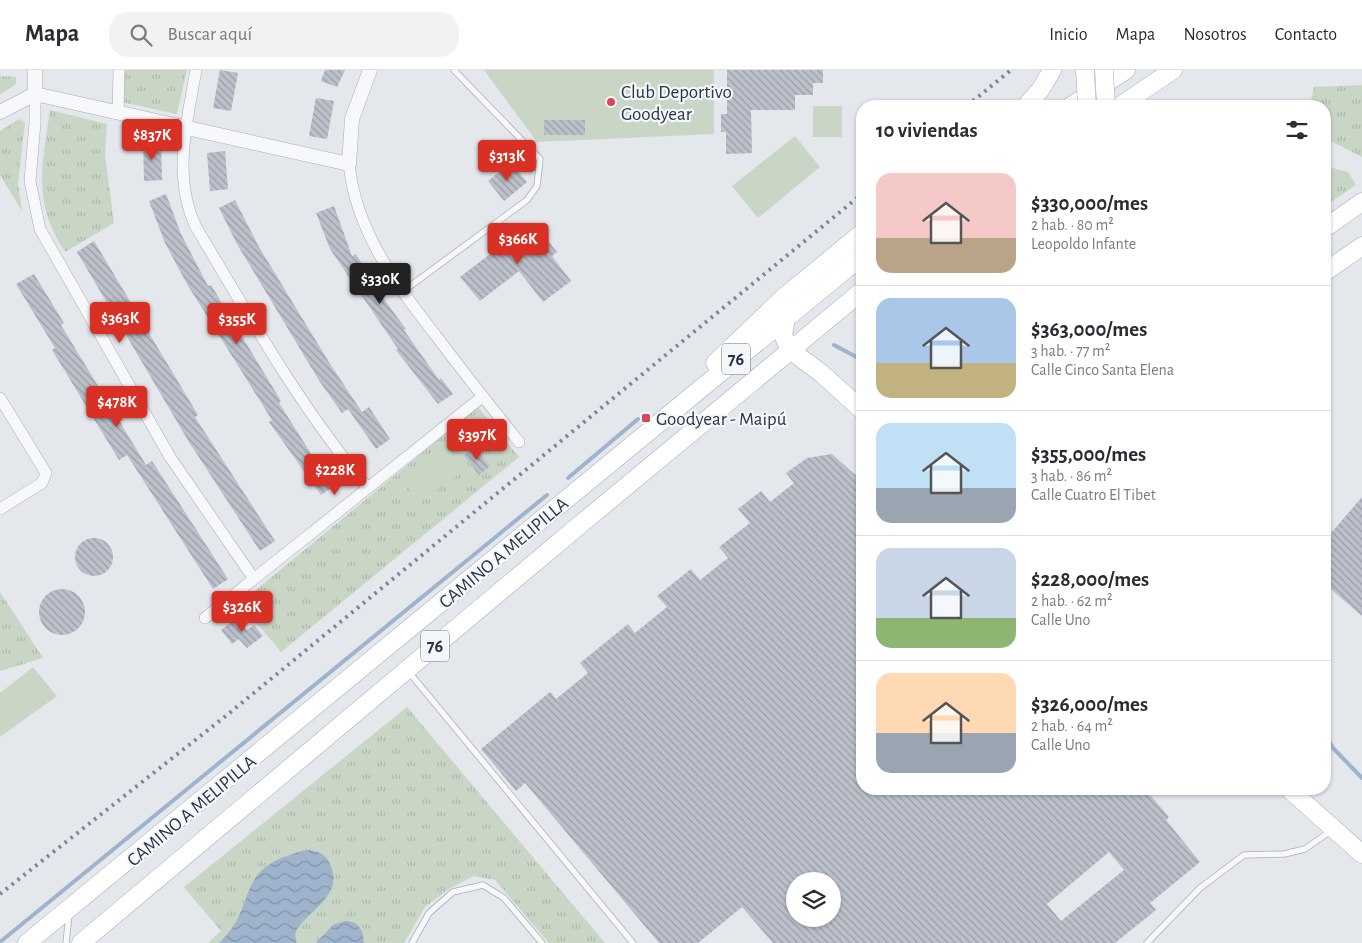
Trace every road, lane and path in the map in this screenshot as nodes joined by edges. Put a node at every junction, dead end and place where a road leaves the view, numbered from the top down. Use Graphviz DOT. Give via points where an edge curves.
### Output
graph roads {
  1 [pos="36,70"];
  2 [pos="119,70"];
  3 [pos="196,70"];
  4 [pos="370,70"];
  5 [pos="454,70"];
  6 [pos="1052,70"];
  7 [pos="1085,70"];
  8 [pos="1104,70"];
  9 [pos="1126,70"];
  10 [pos="1173,70"];
  11 [pos="35,94"];
  12 [pos="1031,100"];
  13 [pos="1080,100"];
  14 [pos="1087,100"];
  15 [pos="1106,100"];
  16 [pos="1129,100"];
  17 [pos="1,110"];
  18 [pos="118,113"];
  19 [pos="186,128"];
  20 [pos="349,164"];
  21 [pos="1362,202"];
  22 [pos="1331,224"];
  23 [pos="856,238"];
  24 [pos="1362,246"];
  25 [pos="856,261"];
  26 [pos="1331,268"];
  27 [pos="402,292"];
  28 [pos="856,296"];
  29 [pos="786,318"];
  30 [pos="790,350"];
  31 [pos="482,396"];
  32 [pos="0,398"];
  33 [pos="686,400"];
  34 [pos="856,405"];
  35 [pos="519,442"];
  36 [pos="367,487"];
  37 [pos="0,509"];
  38 [pos="254,579"];
  39 [pos="205,618"];
  40 [pos="407,669"];
  41 [pos="1296,795"];
  42 [pos="1334,829"];
  43 [pos="1362,854"];
  44 [pos="71,908"];
  45 [pos="28,943"];
  46 [pos="66,943"];
  47 [pos="81,943"];
  48 [pos="412,943"];
  49 [pos="542,943"];
  50 [pos="633,943"];
  51 [pos="1147,943"];
  1 -- 11 [label="street"];
  2 -- 18 [label="street"];
  3 -- 19 [label="street"];
  4 -- 20 [label="street" via="352,119"];
  5 -- 27 [label="lane" via="540,159 537,186 527,200"];
  6 -- 12 [label="main road"];
  7 -- 14 [label="main road, bridge"];
  8 -- 15 [label="main road, bridge"];
  9 -- 13 [label="main road"];
  10 -- 16 [label="main road"];
  11 -- 17 [label="street"];
  11 -- 18 [label="street"];
  11 -- 38 [label="street" via="36,123 30,180 40,229 174,462"];
  18 -- 19 [label="street"];
  19 -- 20 [label="street"];
  19 -- 36 [label="street" via="182,165 184,190 196,227 325,435"];
  20 -- 27 [label="street" via="354,197 365,229"];
  21 -- 22 [label="main road"];
  23 -- 33 [label="main road" via="783,298 709,370"];
  24 -- 26 [label="main road"];
  25 -- 29 [label="main road, CAMINO A MELIPILLA / 76"];
  27 -- 31 [label="street"];
  28 -- 30 [label="main road, CAMINO A MELIPILLA / 76"];
  29 -- 30 [label="main road" via="783,335"];
  29 -- 33 [label="main road, CAMINO A MELIPILLA / 76"];
  30 -- 34 [label="main road"];
  30 -- 40 [label="main road, CAMINO A MELIPILLA / 76"];
  31 -- 35 [label="street"];
  31 -- 36 [label="street"];
  32 -- 37 [label="street" via="46,477 42,483"];
  33 -- 44 [label="main road, CAMINO A MELIPILLA / 76"];
  36 -- 38 [label="street"];
  38 -- 39 [label="street"];
  40 -- 47 [label="main road, CAMINO A MELIPILLA / 76"];
  40 -- 50 [label="lane"];
  41 -- 42 [label="main road"];
  42 -- 43 [label="main road"];
  42 -- 51 [label="lane" via="1305,848 1284,854 1244,856 1200,888"];
  44 -- 45 [label="main road, CAMINO A MELIPILLA / 76"];
  44 -- 46 [label="lane"];
  48 -- 49 [label="lane" via="429,913 453,892 483,885 504,898"];
}
